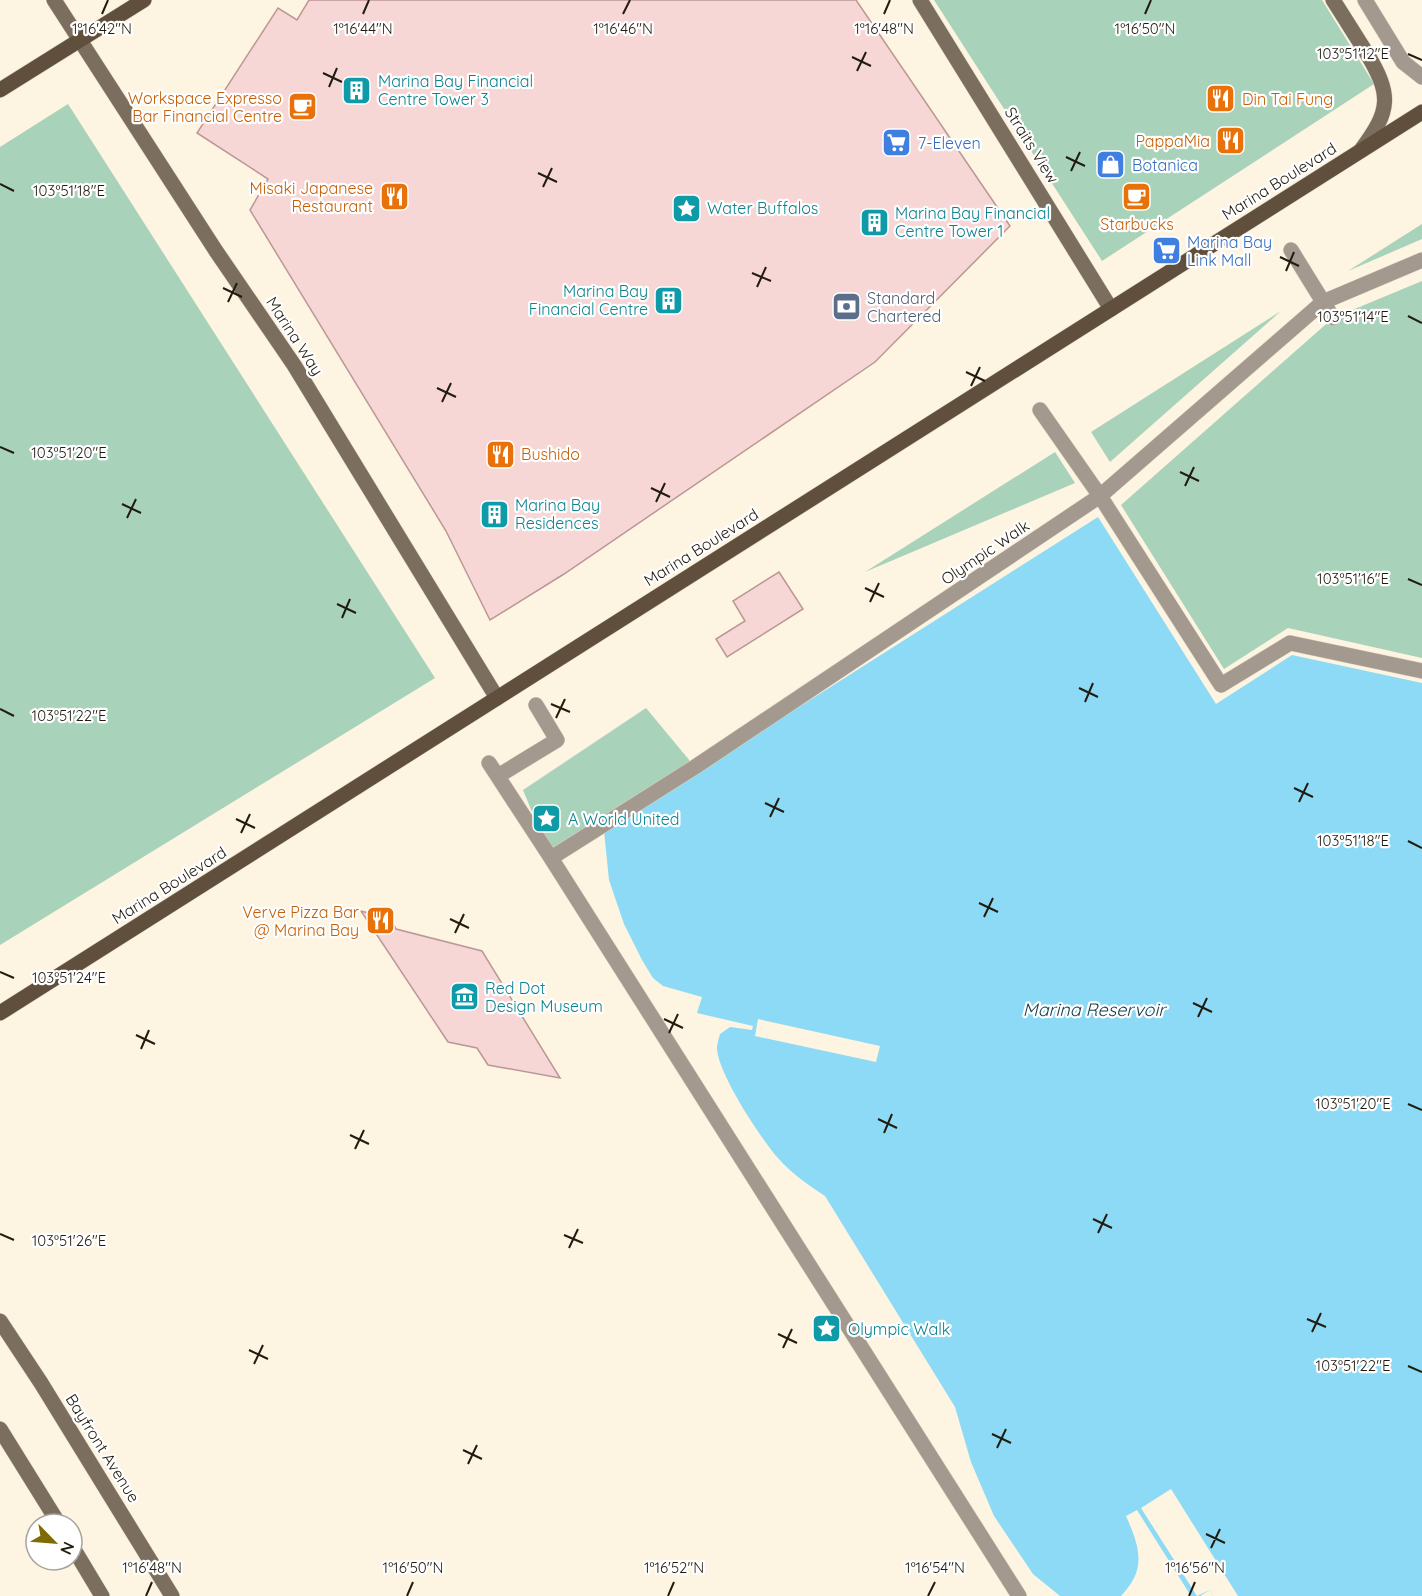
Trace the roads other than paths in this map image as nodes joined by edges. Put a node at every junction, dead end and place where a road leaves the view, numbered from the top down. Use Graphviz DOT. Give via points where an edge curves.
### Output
graph roads {
  1 [pos="54,0"];
  2 [pos="144,0"];
  3 [pos="920,0"];
  4 [pos="1333,0"];
  5 [pos="1365,0"];
  6 [pos="80,40"];
  7 [pos="1422,77"];
  8 [pos="0,90"];
  9 [pos="1422,112"];
  10 [pos="1360,151"];
  11 [pos="1291,250"];
  12 [pos="1422,260"];
  13 [pos="1323,302"];
  14 [pos="1112,309"];
  15 [pos="1333,318"];
  16 [pos="1040,410"];
  17 [pos="1100,496"];
  18 [pos="1422,671"];
  19 [pos="497,698"];
  20 [pos="536,705"];
  21 [pos="489,763"];
  22 [pos="498,776"];
  23 [pos="551,858"];
  24 [pos="0,1013"];
  25 [pos="0,1321"];
  26 [pos="0,1429"];
  27 [pos="52,1512"];
  28 [pos="84,1566"];
  29 [pos="102,1596"];
  30 [pos="172,1596"];
  31 [pos="1019,1596"];
  1 -- 6 [label="street, Marina Way"];
  2 -- 6 [label="main road"];
  3 -- 14 [label="street, Straits View"];
  4 -- 10 [label="street" via="1385,87 1378,125"];
  5 -- 7 [label="street" via="1403,62"];
  6 -- 8 [label="main road"];
  6 -- 19 [label="street, Marina Way" via="294,365"];
  9 -- 10 [label="main road, Marina Boulevard"];
  10 -- 14 [label="main road, Marina Boulevard"];
  11 -- 13 [label="street"];
  12 -- 13 [label="street, Olympic Walk"];
  13 -- 15 [label="street"];
  13 -- 17 [label="street, Olympic Walk"];
  14 -- 19 [label="main road, Marina Boulevard"];
  16 -- 17 [label="street"];
  17 -- 18 [label="street" via="1221,685 1290,643"];
  17 -- 23 [label="street, Olympic Walk" via="696,767"];
  19 -- 24 [label="main road, Marina Boulevard"];
  20 -- 22 [label="street" via="558,740"];
  21 -- 22 [label="street"];
  22 -- 23 [label="street"];
  23 -- 31 [label="street"];
  25 -- 30 [label="street, Bayfront Avenue"];
  26 -- 27 [label="street"];
  28 -- 29 [label="street"];
}
